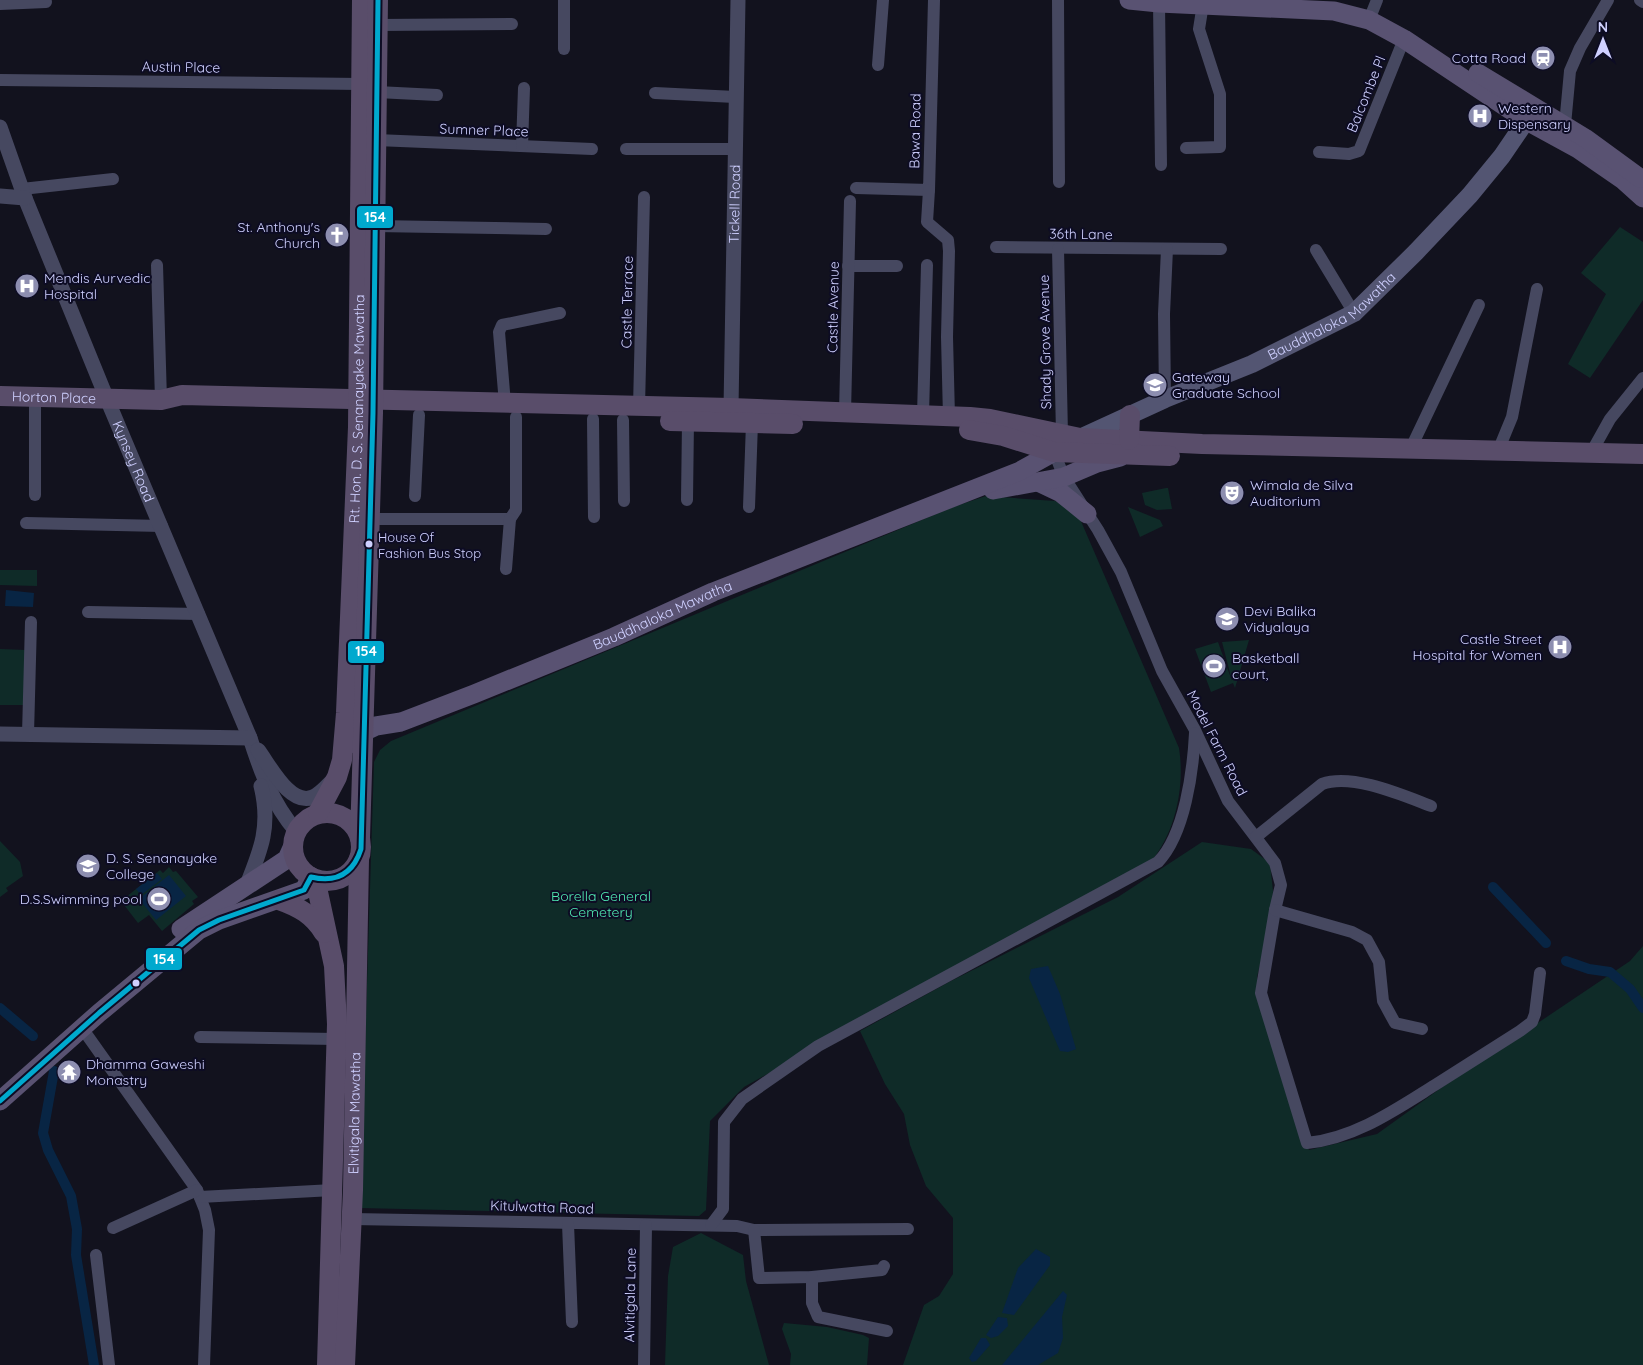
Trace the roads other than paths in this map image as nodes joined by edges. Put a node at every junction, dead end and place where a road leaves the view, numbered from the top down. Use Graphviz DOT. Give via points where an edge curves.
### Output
graph roads {
  1 [pos="362,0"];
  2 [pos="378,0"];
  3 [pos="564,0"];
  4 [pos="738,0"];
  5 [pos="883,0"];
  6 [pos="934,0"];
  7 [pos="1058,0"];
  8 [pos="1129,0"];
  9 [pos="1334,0"];
  10 [pos="1608,0"];
  11 [pos="46,2"];
  12 [pos="0,4"];
  13 [pos="1159,4"];
  14 [pos="1203,4"];
  15 [pos="1373,9"];
  16 [pos="512,24"];
  17 [pos="378,25"];
  18 [pos="1404,39"];
  19 [pos="564,48"];
  20 [pos="878,66"];
  21 [pos="0,80"];
  22 [pos="369,88"];
  23 [pos="524,88"];
  24 [pos="655,93"];
  25 [pos="437,95"];
  26 [pos="735,97"];
  27 [pos="1531,115"];
  28 [pos="1565,125"];
  29 [pos="0,127"];
  30 [pos="376,140"];
  31 [pos="522,146"];
  32 [pos="1186,148"];
  33 [pos="592,149"];
  34 [pos="626,149"];
  35 [pos="735,149"];
  36 [pos="1319,152"];
  37 [pos="1161,165"];
  38 [pos="113,179"];
  39 [pos="1643,181"];
  40 [pos="1059,182"];
  41 [pos="856,188"];
  42 [pos="929,190"];
  43 [pos="24,193"];
  44 [pos="0,196"];
  45 [pos="644,196"];
  46 [pos="1643,198"];
  47 [pos="850,200"];
  48 [pos="376,226"];
  49 [pos="546,229"];
  50 [pos="996,247"];
  51 [pos="1058,249"];
  52 [pos="1167,249"];
  53 [pos="1221,249"];
  54 [pos="1316,250"];
  55 [pos="157,265"];
  56 [pos="927,265"];
  57 [pos="848,266"];
  58 [pos="897,266"];
  59 [pos="1536,289"];
  60 [pos="1479,305"];
  61 [pos="560,313"];
  62 [pos="1354,313"];
  63 [pos="1643,378"];
  64 [pos="0,396"];
  65 [pos="35,398"];
  66 [pos="107,399"];
  67 [pos="1165,399"];
  68 [pos="161,400"];
  69 [pos="365,406"];
  70 [pos="639,407"];
  71 [pos="731,408"];
  72 [pos="510,410"];
  73 [pos="845,413"];
  74 [pos="419,414"];
  75 [pos="1130,414"];
  76 [pos="923,415"];
  77 [pos="949,416"];
  78 [pos="593,419"];
  79 [pos="623,420"];
  80 [pos="688,421"];
  81 [pos="752,423"];
  82 [pos="1065,441"];
  83 [pos="1129,447"];
  84 [pos="1410,450"];
  85 [pos="1498,451"];
  86 [pos="1591,453"];
  87 [pos="1643,454"];
  88 [pos="1643,467"];
  89 [pos="1064,477"];
  90 [pos="1040,482"];
  91 [pos="962,494"];
  92 [pos="35,495"];
  93 [pos="415,496"];
  94 [pos="687,500"];
  95 [pos="624,501"];
  96 [pos="749,506"];
  97 [pos="1087,514"];
  98 [pos="512,516"];
  99 [pos="594,516"];
  100 [pos="370,519"];
  101 [pos="26,523"];
  102 [pos="162,526"];
  103 [pos="506,569"];
  104 [pos="88,612"];
  105 [pos="199,614"];
  106 [pos="31,622"];
  107 [pos="1195,730"];
  108 [pos="363,732"];
  109 [pos="0,734"];
  110 [pos="28,734"];
  111 [pos="250,738"];
  112 [pos="336,778"];
  113 [pos="289,793"];
  114 [pos="1431,806"];
  115 [pos="318,813"];
  116 [pos="1254,835"];
  117 [pos="360,838"];
  118 [pos="294,840"];
  119 [pos="359,859"];
  120 [pos="311,878"];
  121 [pos="246,887"];
  122 [pos="279,900"];
  123 [pos="1275,910"];
  124 [pos="326,935"];
  125 [pos="1540,973"];
  126 [pos="82,1028"];
  127 [pos="1422,1030"];
  128 [pos="200,1037"];
  129 [pos="337,1039"];
  130 [pos="0,1084"];
  131 [pos="0,1101"];
  132 [pos="333,1190"];
  133 [pos="199,1194"];
  134 [pos="352,1219"];
  135 [pos="568,1224"];
  136 [pos="646,1225"];
  137 [pos="711,1225"];
  138 [pos="113,1228"];
  139 [pos="908,1228"];
  140 [pos="754,1230"];
  141 [pos="96,1255"];
  142 [pos="884,1266"];
  143 [pos="812,1277"];
  144 [pos="572,1322"];
  145 [pos="887,1331"];
  146 [pos="109,1365"];
  147 [pos="204,1365"];
  148 [pos="327,1365"];
  149 [pos="345,1365"];
  150 [pos="644,1365"];
  1 -- 22 [label="highway, Rt. Hon. D. S. Senanayake Mawatha"];
  2 -- 17 [label="highway, Rt. Hon. D. S. Senanayake Mawatha"];
  3 -- 19 [label="street"];
  4 -- 26 [label="street, Tickell Road"];
  5 -- 20 [label="street"];
  6 -- 42 [label="street, Bawa Road"];
  7 -- 40 [label="street"];
  8 -- 13 [label="main road"];
  9 -- 15 [label="main road"];
  10 -- 28 [label="street" via="1570,71"];
  11 -- 12 [label="street"];
  13 -- 14 [label="main road"];
  13 -- 37 [label="street"];
  14 -- 15 [label="main road" via="1334,11"];
  14 -- 32 [label="street" via="1199,29 1220,94 1220,147"];
  15 -- 18 [label="main road"];
  15 -- 27 [label="main road"];
  16 -- 17 [label="street"];
  17 -- 22 [label="highway, Rt. Hon. D. S. Senanayake Mawatha"];
  18 -- 27 [label="main road"];
  18 -- 36 [label="street, Balcombe Pl" via="1359,151 1349,154"];
  21 -- 22 [label="street, Austin Place"];
  22 -- 25 [label="street, Austin Place"];
  22 -- 30 [label="highway, Rt. Hon. D. S. Senanayake Mawatha"];
  22 -- 69 [label="highway, Rt. Hon. D. S. Senanayake Mawatha"];
  23 -- 31 [label="street"];
  24 -- 26 [label="street"];
  26 -- 35 [label="street, Tickell Road"];
  27 -- 28 [label="main road"];
  27 -- 46 [label="main road" via="1623,180"];
  27 -- 62 [label="main road, Bauddhaloka Mawatha" via="1470,195"];
  28 -- 39 [label="main road" via="1616,158"];
  29 -- 43 [label="street, Kynsey Road"];
  30 -- 31 [label="street, Sumner Place"];
  30 -- 48 [label="highway, Rt. Hon. D. S. Senanayake Mawatha"];
  31 -- 33 [label="street, Sumner Place"];
  34 -- 35 [label="street"];
  35 -- 71 [label="street, Tickell Road"];
  38 -- 43 [label="street"];
  41 -- 42 [label="street"];
  42 -- 77 [label="street, Bawa Road" via="927,222 948,240 949,251"];
  43 -- 44 [label="street"];
  43 -- 66 [label="street, Kynsey Road"];
  45 -- 70 [label="street, Castle Terrace"];
  47 -- 57 [label="street, Castle Avenue"];
  48 -- 49 [label="street"];
  48 -- 69 [label="highway, Rt. Hon. D. S. Senanayake Mawatha"];
  50 -- 51 [label="street, 36th Lane"];
  51 -- 52 [label="street, 36th Lane"];
  51 -- 82 [label="street, Shady Grove Avenue"];
  52 -- 53 [label="street, 36th Lane"];
  52 -- 67 [label="street"];
  54 -- 62 [label="street"];
  55 -- 68 [label="street"];
  56 -- 76 [label="street"];
  57 -- 58 [label="street"];
  57 -- 73 [label="street, Castle Avenue"];
  59 -- 85 [label="street" via="1512,417"];
  60 -- 84 [label="street"];
  61 -- 72 [label="street" via="502,325 499,332"];
  62 -- 67 [label="main road, Bauddhaloka Mawatha" via="1252,364"];
  63 -- 86 [label="street" via="1610,418"];
  64 -- 65 [label="highway, Horton Place"];
  65 -- 66 [label="highway, Horton Place"];
  65 -- 92 [label="street"];
  66 -- 68 [label="highway, Horton Place"];
  66 -- 102 [label="street, Kynsey Road"];
  67 -- 75 [label="main road, Bauddhaloka Mawatha"];
  68 -- 69 [label="highway, Horton Place" via="181,407"];
  69 -- 72 [label="highway"];
  69 -- 74 [label="highway"];
  69 -- 100 [label="highway, Rt. Hon. D. S. Senanayake Mawatha"];
  69 -- 112 [label="highway, Rt. Hon. D. S. Senanayake Mawatha" via="346,713 342,760"];
  70 -- 71 [label="highway"];
  70 -- 72 [label="highway"];
  71 -- 73 [label="highway"];
  72 -- 74 [label="highway"];
  72 -- 78 [label="highway"];
  72 -- 98 [label="street"];
  73 -- 76 [label="highway"];
  74 -- 93 [label="street"];
  75 -- 82 [label="main road, Bauddhaloka Mawatha"];
  75 -- 83 [label="highway"];
  76 -- 77 [label="highway"];
  77 -- 82 [label="highway" via="990,419"];
  78 -- 79 [label="highway"];
  78 -- 99 [label="street"];
  79 -- 80 [label="highway"];
  79 -- 95 [label="street"];
  80 -- 81 [label="highway"];
  80 -- 94 [label="street"];
  81 -- 82 [label="highway" via="979,431"];
  81 -- 96 [label="street"];
  82 -- 83 [label="highway"];
  82 -- 83 [label="highway"];
  82 -- 89 [label="street, Model Farm Road"];
  82 -- 91 [label="main road, Bauddhaloka Mawatha" via="1020,471"];
  83 -- 84 [label="highway"];
  83 -- 88 [label="highway"];
  83 -- 89 [label="main road, Bauddhaloka Mawatha"];
  84 -- 85 [label="highway"];
  85 -- 86 [label="highway"];
  86 -- 87 [label="highway"];
  89 -- 90 [label="main road, Bauddhaloka Mawatha"];
  89 -- 97 [label="street, Model Farm Road"];
  90 -- 91 [label="main road, Bauddhaloka Mawatha"];
  90 -- 97 [label="main road" via="1061,493"];
  91 -- 108 [label="main road, Bauddhaloka Mawatha" via="713,592 614,637 474,694 401,722"];
  97 -- 107 [label="street, Model Farm Road" via="1120,572 1159,664"];
  98 -- 100 [label="street"];
  98 -- 103 [label="street"];
  100 -- 108 [label="highway, Rt. Hon. D. S. Senanayake Mawatha"];
  101 -- 102 [label="street"];
  102 -- 105 [label="street, Kynsey Road"];
  104 -- 105 [label="street"];
  105 -- 111 [label="street, Kynsey Road"];
  106 -- 110 [label="street"];
  107 -- 116 [label="street, Model Farm Road" via="1228,801"];
  107 -- 137 [label="street" via="1188,785 1174,839 1158,862 818,1046 742,1099 724,1122 722,1209"];
  108 -- 112 [label="main road"];
  108 -- 117 [label="highway, Rt. Hon. D. S. Senanayake Mawatha"];
  109 -- 110 [label="street"];
  110 -- 111 [label="street"];
  111 -- 113 [label="street, Kynsey Road"];
  111 -- 118 [label="street, Kynsey Road" via="262,775"];
  111 -- 121 [label="street" via="263,794 266,828"];
  112 -- 113 [label="street" via="308,799"];
  112 -- 115 [label="highway, Rt. Hon. D. S. Senanayake Mawatha"];
  113 -- 115 [label="street, Kynsey Road"];
  114 -- 116 [label="street" via="1403,795 1347,780 1335,780 1322,784"];
  115 -- 117 [label="highway" via="340,814 349,820"];
  115 -- 118 [label="highway" via="305,820"];
  116 -- 123 [label="street, Model Farm Road" via="1275,863 1281,885"];
  117 -- 119 [label="highway" via="362,849"];
  118 -- 120 [label="highway" via="297,865"];
  118 -- 121 [label="main road" via="287,858"];
  119 -- 120 [label="highway" via="344,876 322,881"];
  119 -- 134 [label="highway, Elvitigala Mawatha"];
  120 -- 122 [label="main road" via="304,890"];
  120 -- 124 [label="highway, Elvitigala Mawatha" via="318,892"];
  121 -- 130 [label="main road" via="212,906 174,934"];
  122 -- 124 [label="highway" via="300,908 317,921"];
  122 -- 126 [label="main road" via="199,930"];
  123 -- 125 [label="street, Model Farm Road" via="1260,993 1307,1143 1353,1132 1392,1113 1520,1031 1532,1022 1535,1014"];
  123 -- 127 [label="street" via="1352,932 1366,940 1379,962 1383,1001 1395,1023"];
  124 -- 129 [label="highway, Elvitigala Mawatha" via="334,966"];
  126 -- 131 [label="main road"];
  126 -- 133 [label="street"];
  128 -- 129 [label="street"];
  129 -- 132 [label="highway, Elvitigala Mawatha"];
  132 -- 133 [label="street"];
  132 -- 148 [label="highway, Elvitigala Mawatha"];
  133 -- 138 [label="street"];
  133 -- 147 [label="street" via="209,1230"];
  134 -- 135 [label="street, Kitulwatta Road"];
  134 -- 149 [label="highway, Elvitigala Mawatha"];
  135 -- 136 [label="street, Kitulwatta Road"];
  135 -- 144 [label="street"];
  136 -- 137 [label="street, Kitulwatta Road"];
  136 -- 150 [label="street, Alvitigala Lane"];
  137 -- 140 [label="street, Kitulwatta Road"];
  139 -- 140 [label="street, Kitulwatta Road"];
  140 -- 143 [label="street" via="759,1278"];
  141 -- 146 [label="street"];
  142 -- 143 [label="street" via="882,1270"];
  143 -- 145 [label="street" via="812,1304 818,1317"];
}
